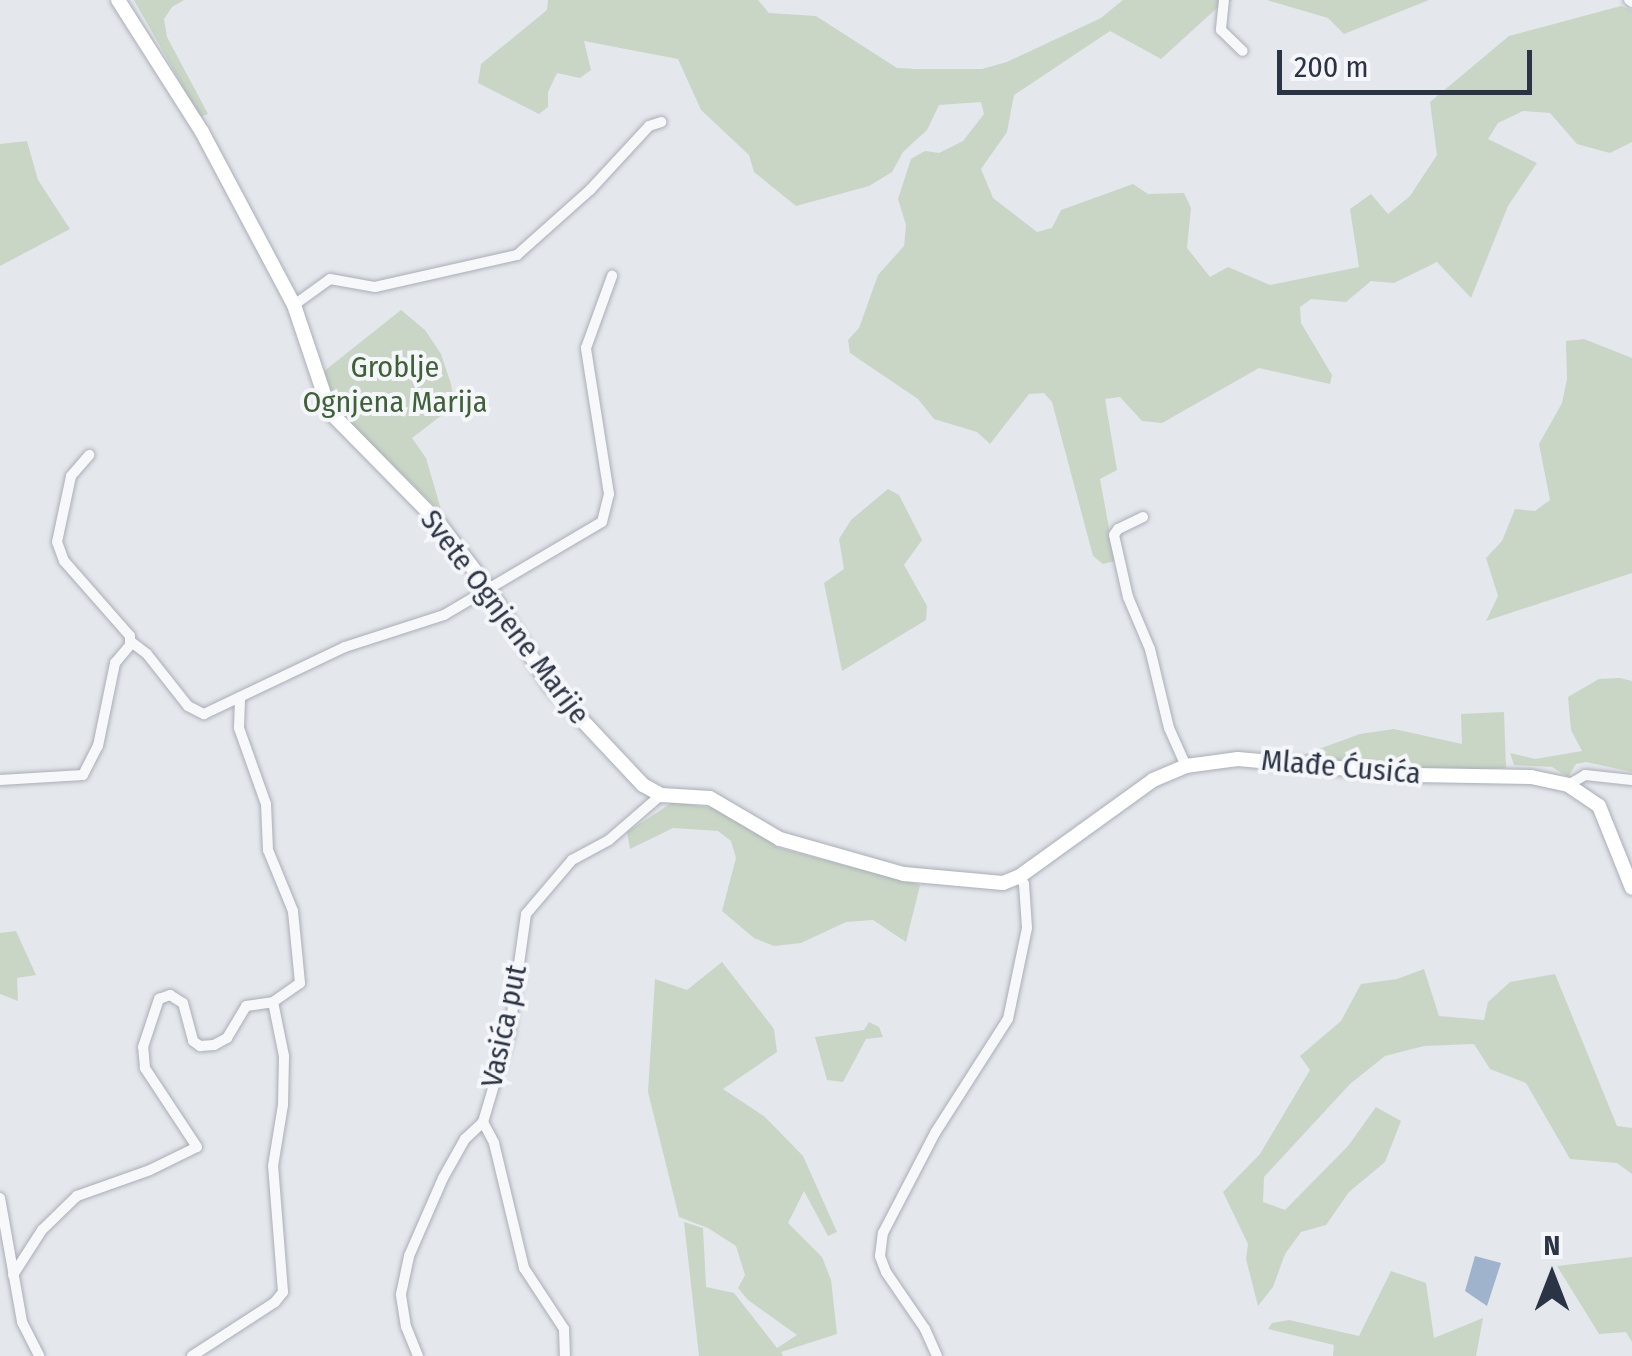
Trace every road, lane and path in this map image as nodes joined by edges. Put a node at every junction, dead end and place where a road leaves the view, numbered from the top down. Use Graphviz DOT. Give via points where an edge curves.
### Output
graph roads {
  1 [pos="118,0"];
  2 [pos="1224,0"];
  3 [pos="1244,51"];
  4 [pos="661,122"];
  5 [pos="612,276"];
  6 [pos="294,305"];
  7 [pos="89,455"];
  8 [pos="1143,517"];
  9 [pos="488,588"];
  10 [pos="130,641"];
  11 [pos="240,698"];
  12 [pos="1186,766"];
  13 [pos="0,780"];
  14 [pos="1632,780"];
  15 [pos="1568,785"];
  16 [pos="661,794"];
  17 [pos="1020,876"];
  18 [pos="1632,888"];
  19 [pos="273,1002"];
  20 [pos="483,1122"];
  21 [pos="0,1198"];
  22 [pos="13,1275"];
  23 [pos="39,1356"];
  24 [pos="192,1356"];
  25 [pos="418,1356"];
  26 [pos="565,1356"];
  27 [pos="937,1356"];
  1 -- 6 [label="street, Svete Ognjene Marije" via="202,132"];
  2 -- 3 [label="street" via="1221,30"];
  4 -- 6 [label="street" via="649,126 517,254 375,287 330,279"];
  5 -- 9 [label="street" via="586,348 607,515"];
  6 -- 9 [label="street, Svete Ognjene Marije" via="330,412 438,522"];
  7 -- 10 [label="street" via="71,476 58,542 64,561"];
  8 -- 12 [label="street" via="1114,535 1128,597"];
  9 -- 11 [label="street" via="444,615 345,647"];
  9 -- 16 [label="street, Svete Ognjene Marije" via="550,686 631,774"];
  10 -- 11 [label="street" via="195,710 214,712"];
  10 -- 13 [label="street" via="115,663 98,746 83,775"];
  11 -- 19 [label="street" via="239,728 266,804 266,843 300,950 300,983"];
  12 -- 15 [label="street, Mlađe Ćusića" via="1292,761"];
  12 -- 17 [label="street, Mlađe Ćusića" via="1153,780"];
  14 -- 15 [label="street" via="1585,775"];
  15 -- 18 [label="street" via="1608,820"];
  16 -- 17 [label="street" via="710,798 780,839 904,874 1003,883"];
  16 -- 20 [label="street, Vasića put" via="609,840 572,860 526,914 509,1035"];
  17 -- 27 [label="street" via="1026,928 1008,1019 935,1133 884,1233 880,1256"];
  19 -- 22 [label="street" via="246,1006 227,1038 204,1046 193,1040 183,1003 170,995 160,999 142,1047 145,1068 197,1147 77,1196 42,1230"];
  19 -- 24 [label="street" via="284,1056 272,1166 282,1292"];
  20 -- 25 [label="street, Vasića put" via="443,1178 409,1256 402,1294"];
  20 -- 26 [label="street" via="494,1142 524,1268 564,1330"];
  21 -- 22 [label="street"];
  22 -- 23 [label="street" via="22,1322"];
}
